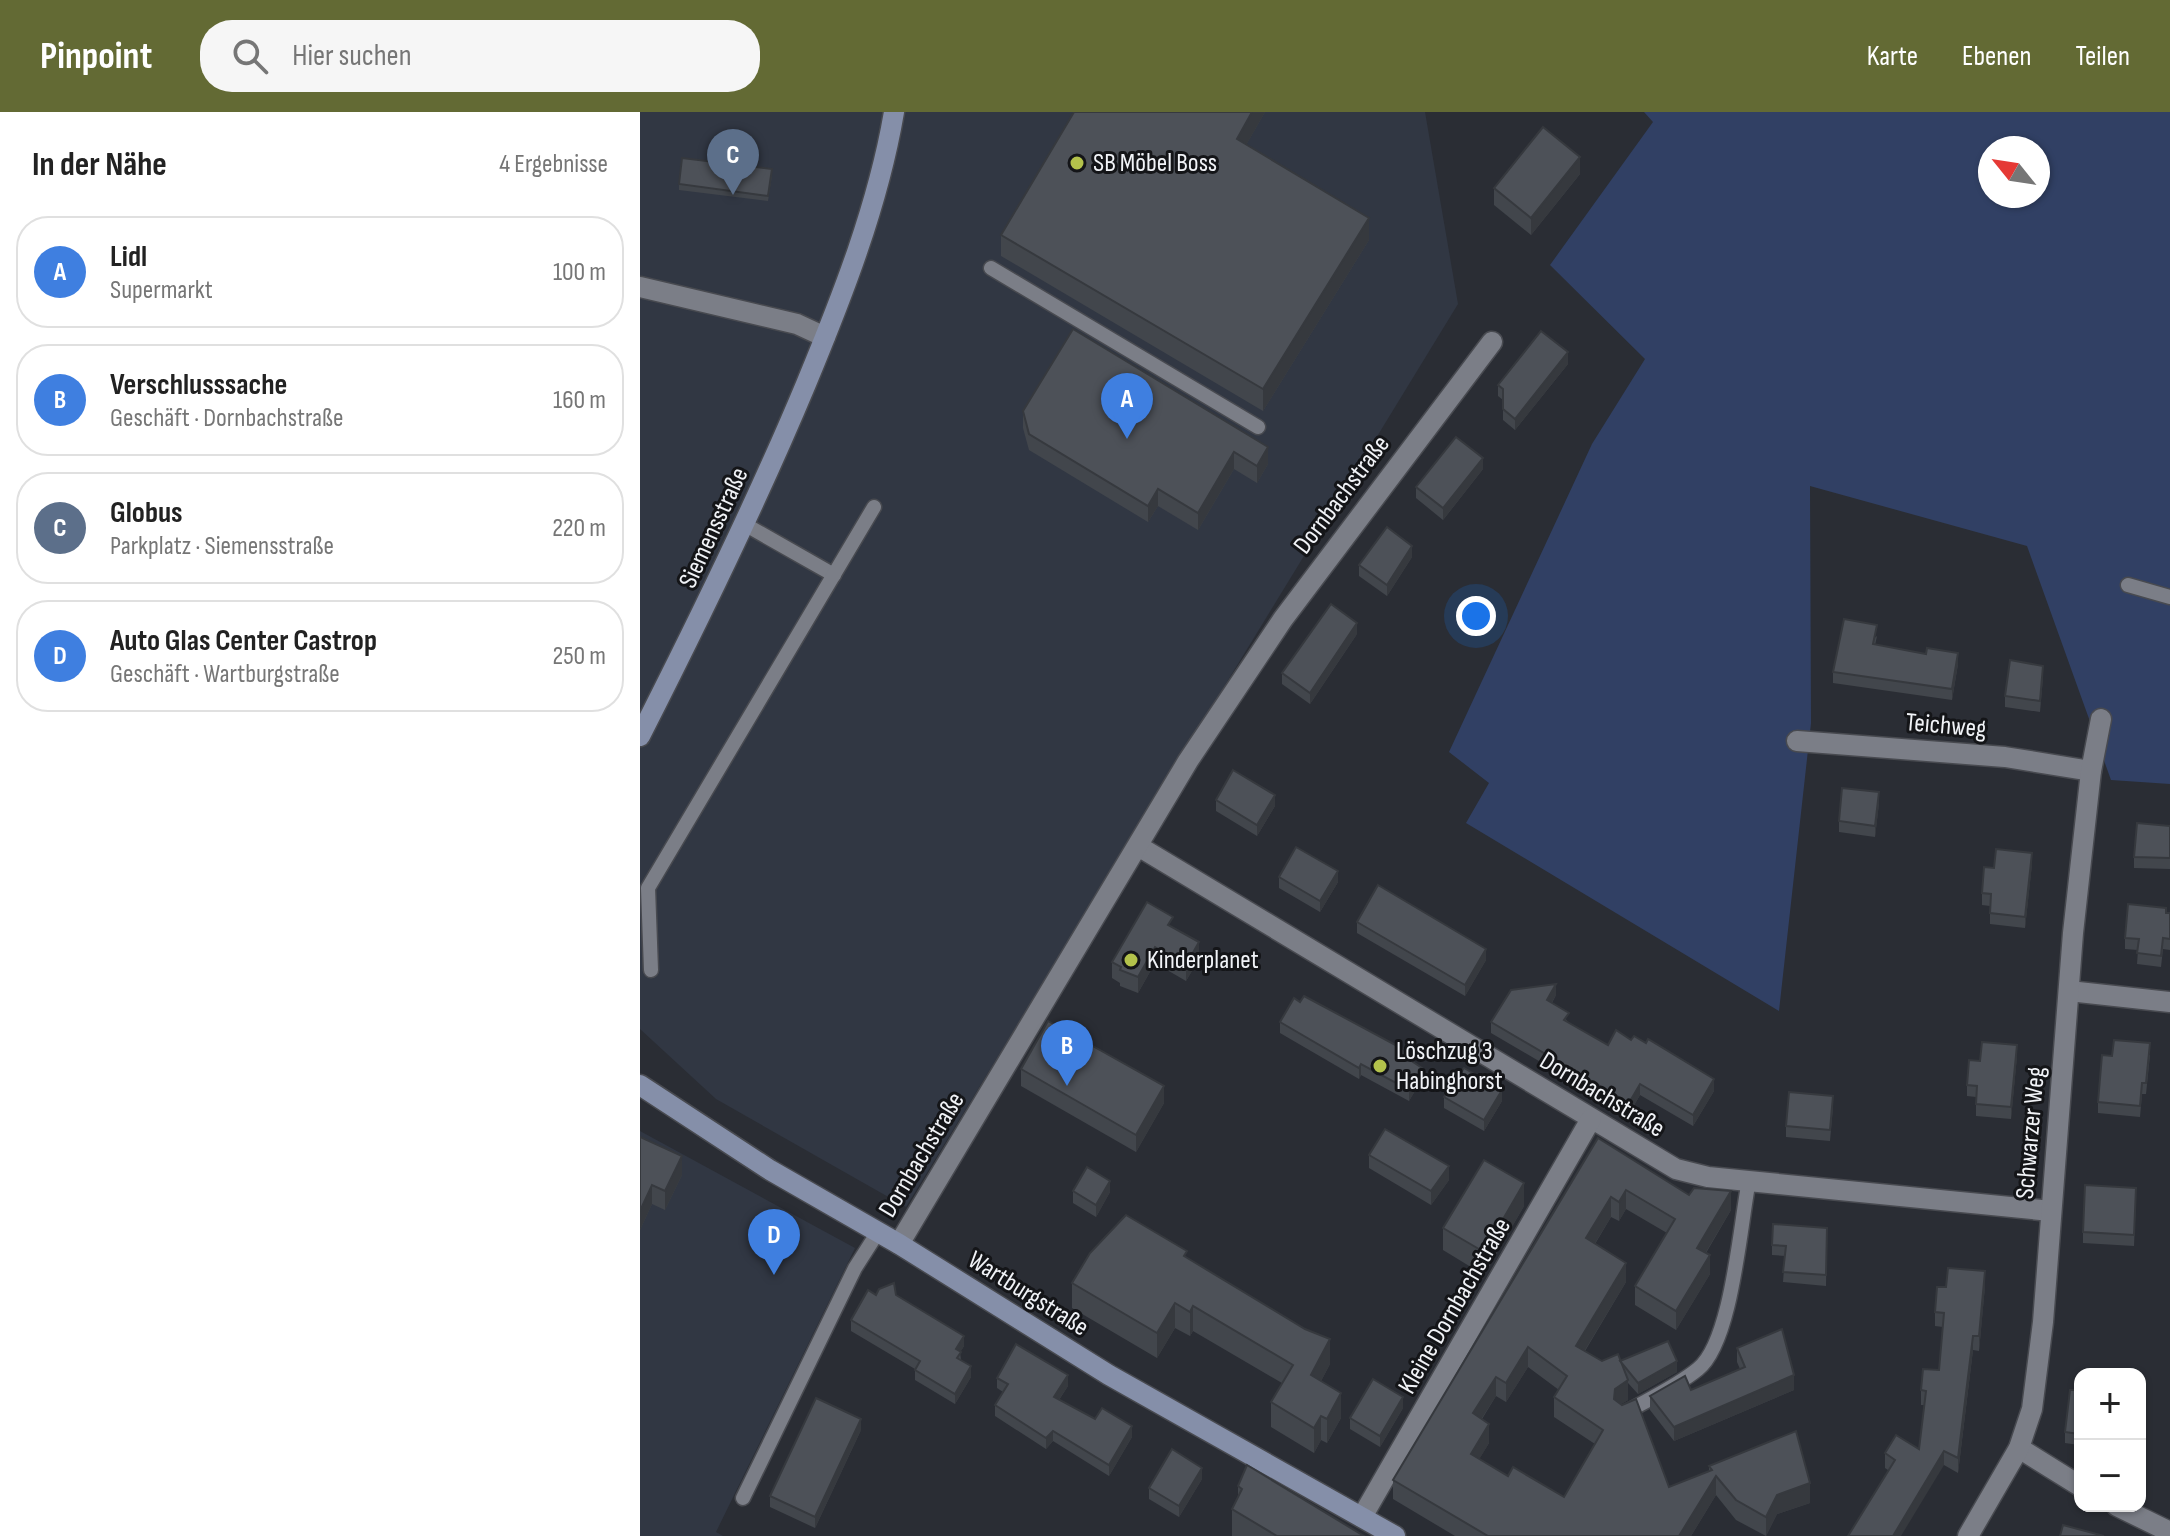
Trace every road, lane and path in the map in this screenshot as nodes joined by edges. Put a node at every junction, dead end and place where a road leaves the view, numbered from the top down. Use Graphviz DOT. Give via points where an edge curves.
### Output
graph roads {
  1 [pos="894,112"];
  2 [pos="991,268"];
  3 [pos="640,287"];
  4 [pos="825,337"];
  5 [pos="1492,342"];
  6 [pos="1258,427"];
  7 [pos="874,507"];
  8 [pos="746,525"];
  9 [pos="834,575"];
  10 [pos="2128,585"];
  11 [pos="2170,597"];
  12 [pos="2101,719"];
  13 [pos="640,736"];
  14 [pos="1797,741"];
  15 [pos="2091,771"];
  16 [pos="1138,846"];
  17 [pos="651,970"];
  18 [pos="2069,991"];
  19 [pos="2170,1002"];
  20 [pos="640,1085"];
  21 [pos="1591,1119"];
  22 [pos="1749,1180"];
  23 [pos="2051,1211"];
  24 [pos="878,1232"];
  25 [pos="899,1244"];
  26 [pos="1623,1414"];
  27 [pos="2019,1448"];
  28 [pos="2074,1482"];
  29 [pos="743,1498"];
  30 [pos="2129,1512"];
  31 [pos="1362,1517"];
  32 [pos="2170,1532"];
  33 [pos="1395,1536"];
  34 [pos="1968,1536"];
  1 -- 4 [label="main road, Siemensstraße" via="873,202"];
  2 -- 6 [label="lane"];
  3 -- 4 [label="street" via="797,324"];
  4 -- 8 [label="main road, Siemensstraße"];
  5 -- 16 [label="street, Dornbachstraße" via="1283,619"];
  7 -- 9 [label="lane"];
  8 -- 9 [label="lane"];
  8 -- 13 [label="main road, Siemensstraße"];
  9 -- 17 [label="lane" via="648,888"];
  10 -- 11 [label="lane"];
  12 -- 15 [label="street, Schwarzer Weg"];
  14 -- 15 [label="street, Teichweg" via="2005,757"];
  15 -- 18 [label="street, Schwarzer Weg"];
  16 -- 21 [label="street, Dornbachstraße"];
  16 -- 25 [label="street, Dornbachstraße"];
  18 -- 19 [label="street"];
  18 -- 23 [label="street, Schwarzer Weg"];
  20 -- 24 [label="main road, Wartburgstraße" via="770,1170"];
  21 -- 22 [label="street, Dornbachstraße" via="1676,1169"];
  21 -- 31 [label="street, Kleine Dornbachstraße"];
  22 -- 23 [label="street, Dornbachstraße"];
  22 -- 26 [label="lane" via="1722,1327 1711,1355 1698,1369"];
  23 -- 27 [label="street, Schwarzer Weg" via="2032,1409"];
  24 -- 25 [label="main road, Wartburgstraße"];
  24 -- 29 [label="lane" via="855,1268"];
  25 -- 31 [label="main road, Wartburgstraße" via="1109,1375"];
  27 -- 28 [label="street"];
  27 -- 34 [label="street, Schwarzer Weg"];
  30 -- 32 [label="street"];
  31 -- 33 [label="main road, Wartburgstraße"];
}
